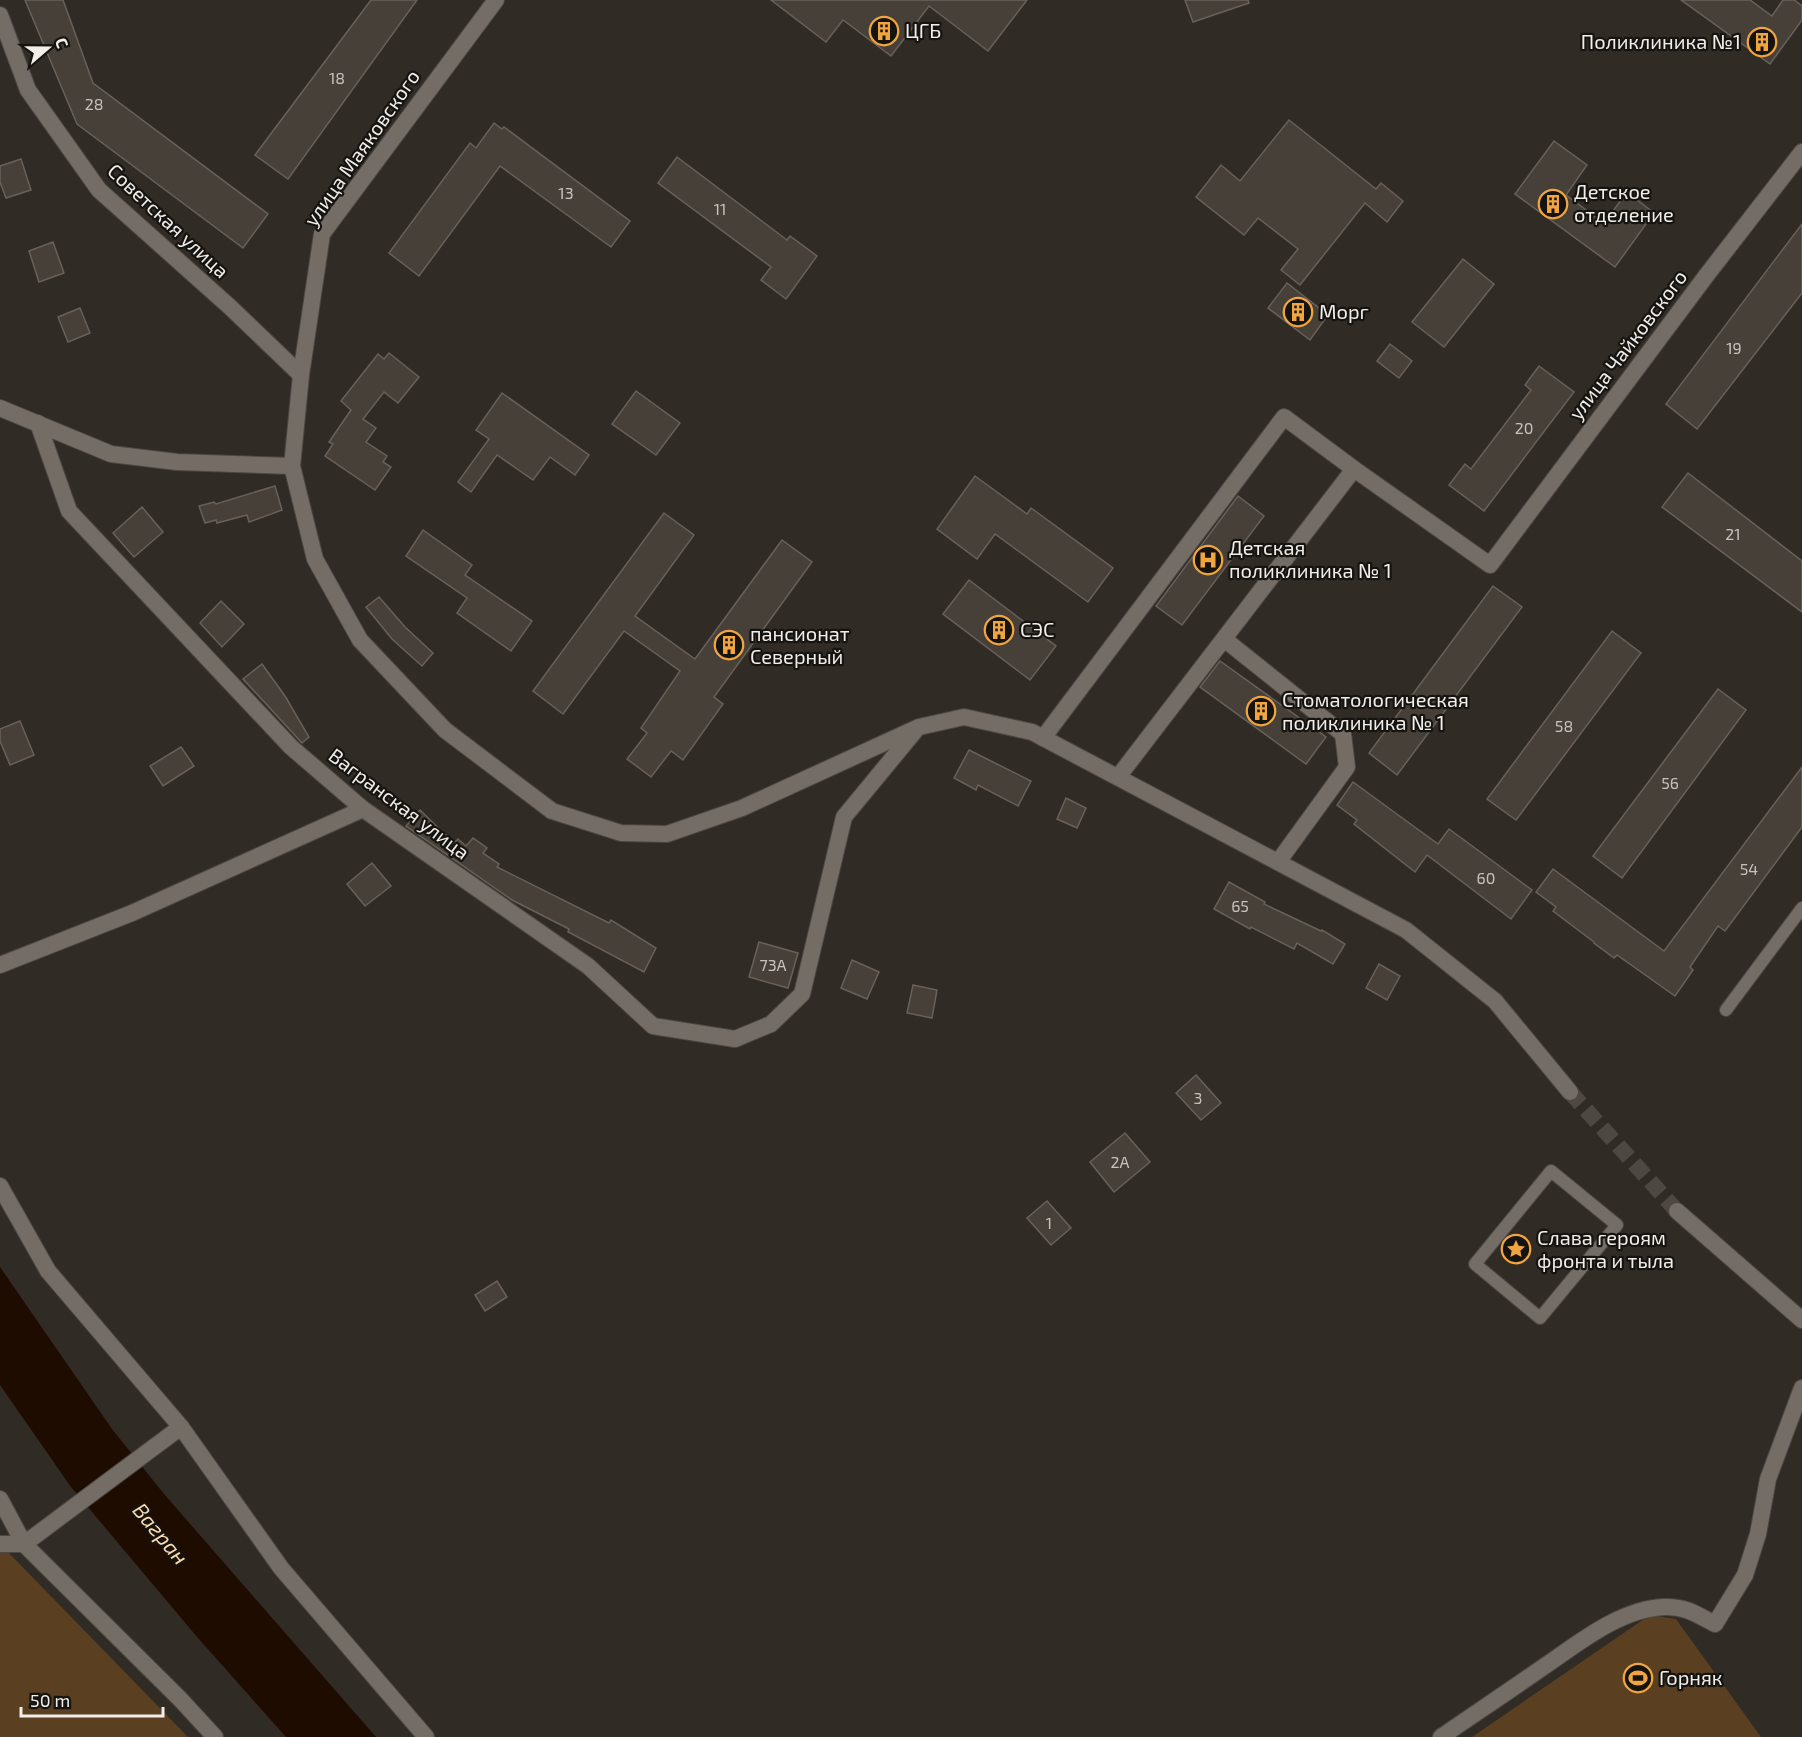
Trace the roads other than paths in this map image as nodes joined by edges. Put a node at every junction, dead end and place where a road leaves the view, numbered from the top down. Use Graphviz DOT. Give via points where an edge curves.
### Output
graph roads {
  1 [pos="496,0"];
  2 [pos="0,15"];
  3 [pos="1802,152"];
  4 [pos="301,375"];
  5 [pos="0,408"];
  6 [pos="38,423"];
  7 [pos="292,466"];
  8 [pos="1354,469"];
  9 [pos="1224,639"];
  10 [pos="919,727"];
  11 [pos="1043,738"];
  12 [pos="1118,777"];
  13 [pos="363,809"];
  14 [pos="1278,862"];
  15 [pos="1802,908"];
  16 [pos="0,965"];
  17 [pos="1726,1010"];
  18 [pos="1570,1092"];
  19 [pos="0,1186"];
  20 [pos="1677,1211"];
  21 [pos="1617,1225"];
  22 [pos="1802,1320"];
  23 [pos="1802,1388"];
  24 [pos="181,1427"];
  25 [pos="0,1499"];
  26 [pos="28,1541"];
  27 [pos="0,1544"];
  28 [pos="215,1737"];
  29 [pos="426,1737"];
  30 [pos="1441,1737"];
  1 -- 4 [label="street, улица Маяковского" via="322,234"];
  2 -- 4 [label="street, Советская улица" via="28,90 99,190"];
  3 -- 8 [label="street, улица Чайковского" via="1490,565"];
  4 -- 7 [label="street, улица Маяковского"];
  5 -- 6 [label="street"];
  6 -- 7 [label="street" via="111,454 177,462"];
  6 -- 13 [label="street, Вагранская улица" via="69,511 291,747"];
  7 -- 10 [label="street, улица Маяковского" via="315,560 360,640 445,730 552,812 621,833 667,834 742,808"];
  8 -- 9 [label="street"];
  8 -- 11 [label="street" via="1284,417"];
  9 -- 12 [label="street"];
  9 -- 14 [label="street" via="1343,734 1347,767"];
  10 -- 11 [label="street, улица Маяковского" via="964,717"];
  10 -- 13 [label="street, Вагранская улица" via="844,817 802,994 771,1024 735,1039 653,1026 588,966"];
  11 -- 12 [label="street, улица Маяковского"];
  12 -- 14 [label="street, улица Маяковского"];
  13 -- 16 [label="street" via="132,913"];
  14 -- 18 [label="street, улица Маяковского" via="1406,930 1495,1000"];
  15 -- 17 [label="street"];
  19 -- 24 [label="street" via="48,1271"];
  20 -- 22 [label="street"];
  21 -- 21 [label="street" via="1540,1318 1475,1264 1551,1171"];
  23 -- 30 [label="street" via="1768,1479 1758,1534 1745,1575 1715,1624 1687,1609 1636,1611 1582,1641"];
  24 -- 26 [label="street"];
  24 -- 29 [label="street" via="281,1568"];
  25 -- 26 [label="street"];
  26 -- 27 [label="street"];
  26 -- 28 [label="street"];
}
